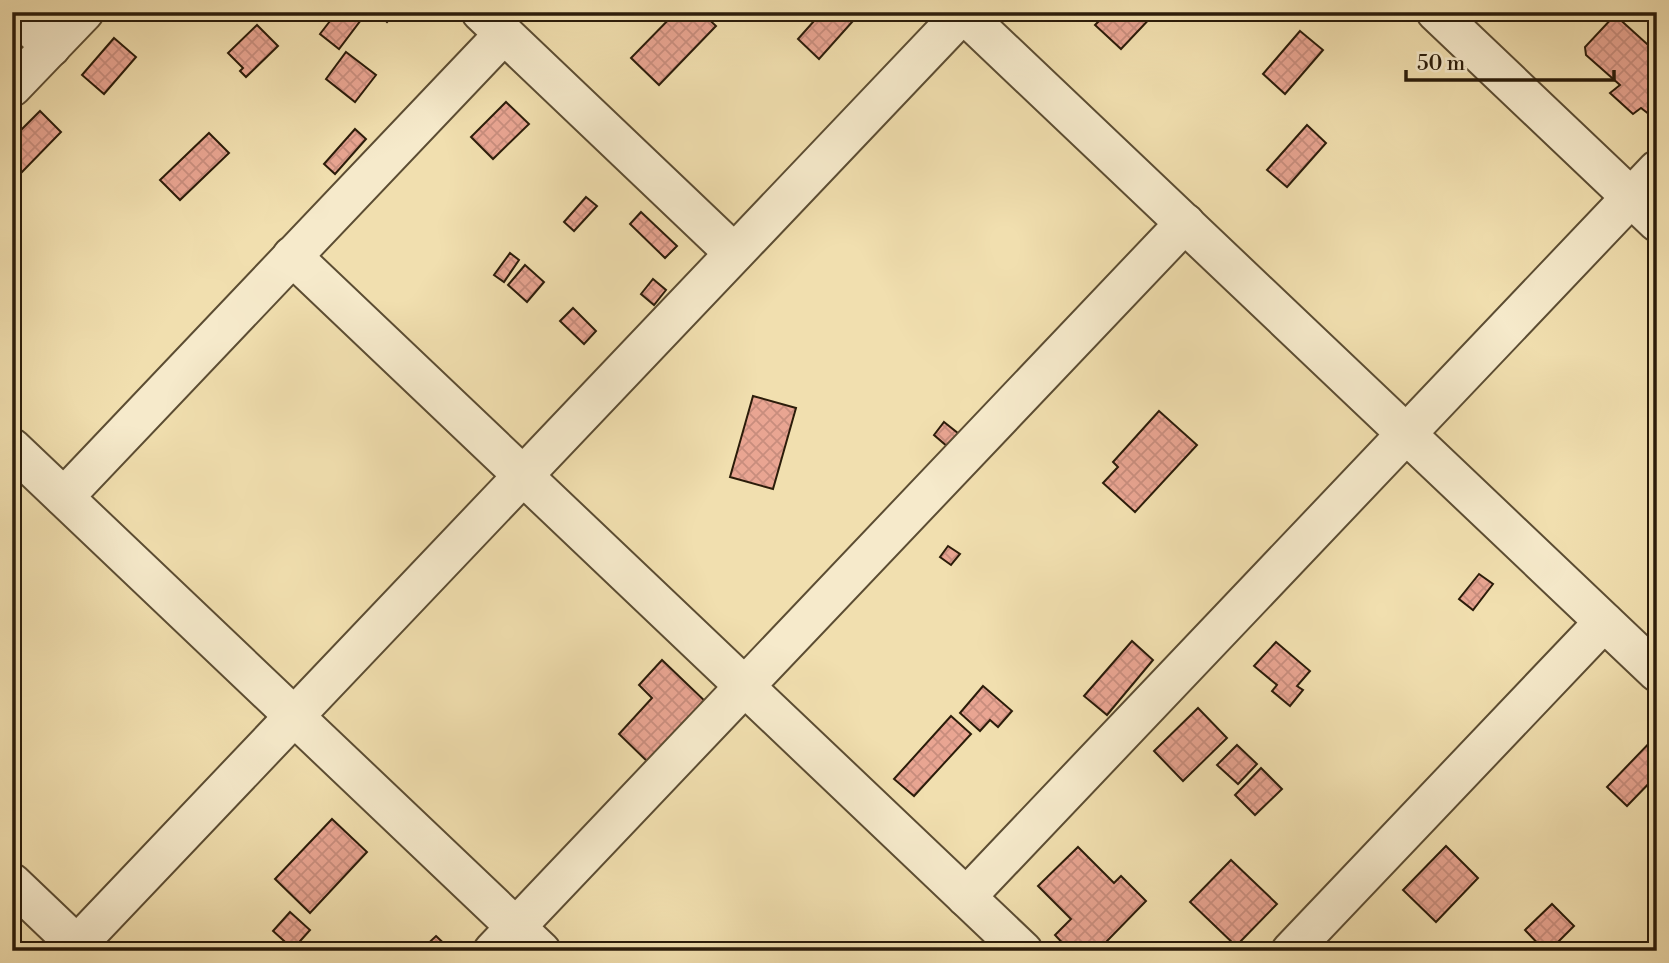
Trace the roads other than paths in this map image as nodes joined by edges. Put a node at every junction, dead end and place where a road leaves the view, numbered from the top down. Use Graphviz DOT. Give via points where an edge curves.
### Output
graph roads {
  1 [pos="15,12"];
  2 [pos="84,12"];
  3 [pos="963,12"];
  4 [pos="1436,12"];
  5 [pos="492,23"];
  6 [pos="51,47"];
  7 [pos="12,88"];
  8 [pos="1657,170"];
  9 [pos="1644,209"];
  10 [pos="1185,223"];
  11 [pos="734,253"];
  12 [pos="292,257"];
  13 [pos="1406,434"];
  14 [pos="12,448"];
  15 [pos="523,476"];
  16 [pos="64,497"];
  17 [pos="1604,622"];
  18 [pos="1657,672"];
  19 [pos="744,686"];
  20 [pos="294,716"];
  21 [pos="12,883"];
  22 [pos="966,897"];
  23 [pos="517,943"];
  24 [pos="74,948"];
  25 [pos="1023,951"];
  26 [pos="1291,951"];
  1 -- 6 [label="street"];
  2 -- 6 [label="street"];
  3 -- 10 [label="street"];
  3 -- 11 [label="street"];
  4 -- 9 [label="street"];
  5 -- 11 [label="street"];
  5 -- 12 [label="street"];
  6 -- 7 [label="street"];
  8 -- 9 [label="street"];
  9 -- 13 [label="street"];
  10 -- 13 [label="street"];
  10 -- 19 [label="street"];
  11 -- 15 [label="street"];
  12 -- 15 [label="street"];
  12 -- 16 [label="street"];
  13 -- 17 [label="street"];
  13 -- 22 [label="street"];
  14 -- 16 [label="street"];
  15 -- 19 [label="street"];
  15 -- 20 [label="street"];
  16 -- 20 [label="street"];
  17 -- 18 [label="street"];
  17 -- 26 [label="street"];
  19 -- 22 [label="street"];
  19 -- 23 [label="street"];
  20 -- 23 [label="street"];
  20 -- 24 [label="street"];
  21 -- 24 [label="street"];
  22 -- 25 [label="street"];
}
